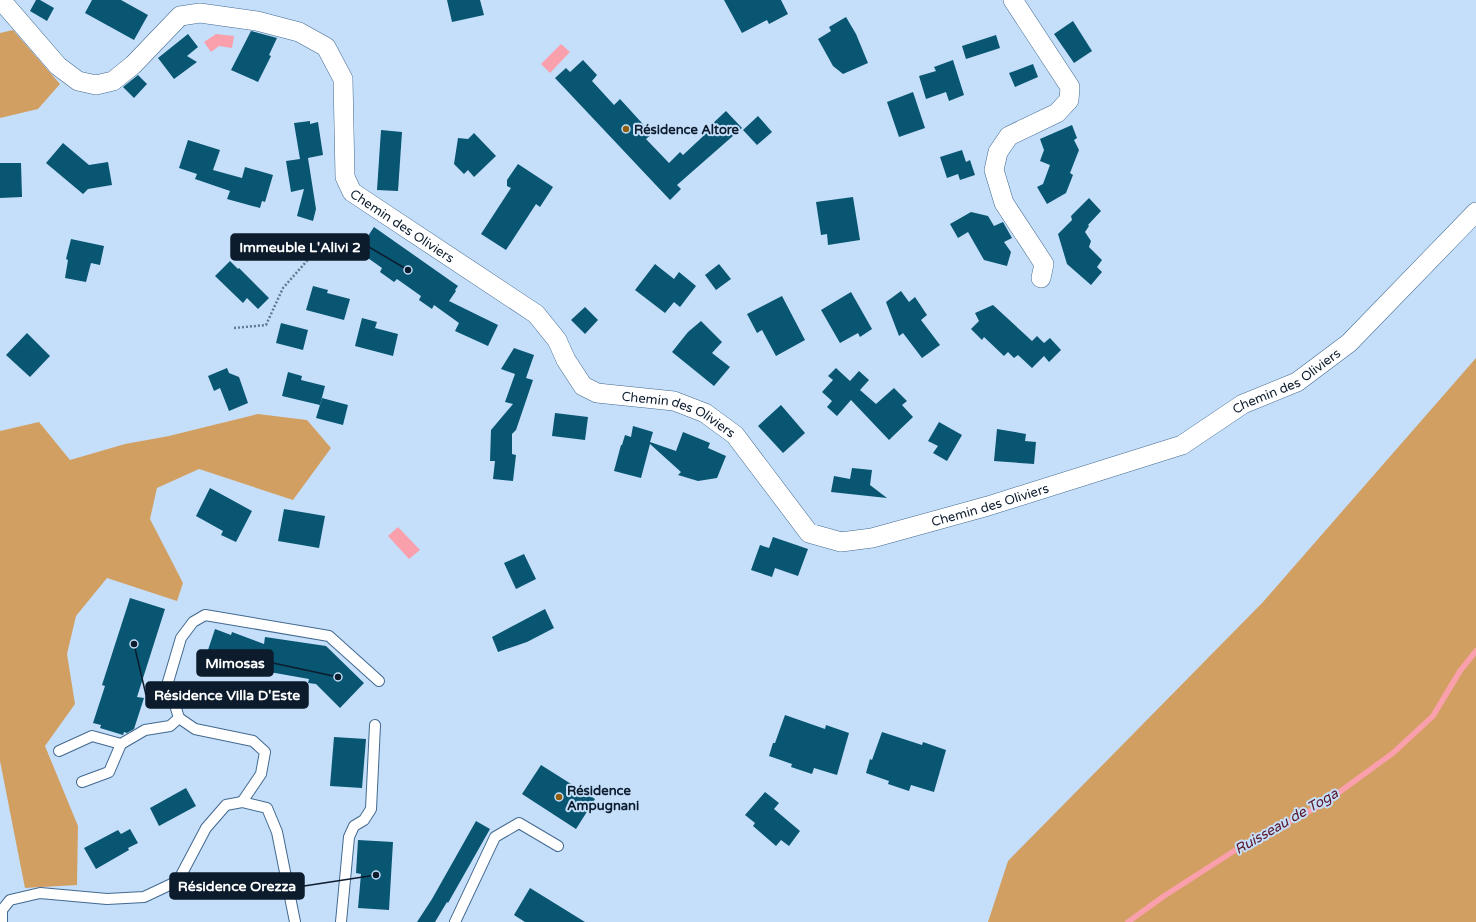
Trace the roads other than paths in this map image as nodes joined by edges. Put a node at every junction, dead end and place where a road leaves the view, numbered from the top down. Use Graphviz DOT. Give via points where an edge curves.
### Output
graph roads {
  1 [pos="1,0"];
  2 [pos="1013,0"];
  3 [pos="1476,212"];
  4 [pos="1041,278"];
  5 [pos="379,681"];
  6 [pos="179,718"];
  7 [pos="375,726"];
  8 [pos="121,744"];
  9 [pos="59,751"];
  10 [pos="82,782"];
  11 [pos="242,802"];
  12 [pos="558,846"];
  13 [pos="2,922"];
  14 [pos="295,922"];
  15 [pos="341,922"];
  16 [pos="455,922"];
  1 -- 3 [label="street, Chemin des Oliviers" via="58,66 78,81 96,85 113,81 133,65 180,16 200,13 257,21 299,32 326,47 343,79 345,177 352,192 536,314 558,340 566,360 583,386 597,393 674,401 705,413 735,435 809,533 841,542 872,538 988,506 1182,445 1243,404 1297,382 1349,343"];
  2 -- 4 [label="street" via="1070,87 1069,100 1057,113 1009,136 998,152 994,170 1004,203 1044,264"];
  5 -- 6 [label="lane" via="329,636 205,615 193,622 182,638 168,682"];
  6 -- 8 [label="lane" via="170,726 145,730"];
  6 -- 11 [label="lane" via="195,730 254,741 265,752 261,774"];
  7 -- 15 [label="lane" via="371,808 364,820 354,826 349,837"];
  8 -- 9 [label="lane" via="92,736"];
  8 -- 10 [label="lane" via="109,772"];
  11 -- 13 [label="lane" via="226,805 206,828 178,881 144,897 107,899 40,893 10,900 2,910"];
  11 -- 14 [label="lane" via="267,808 277,832"];
  12 -- 16 [label="lane" via="519,823 495,837"];
}
